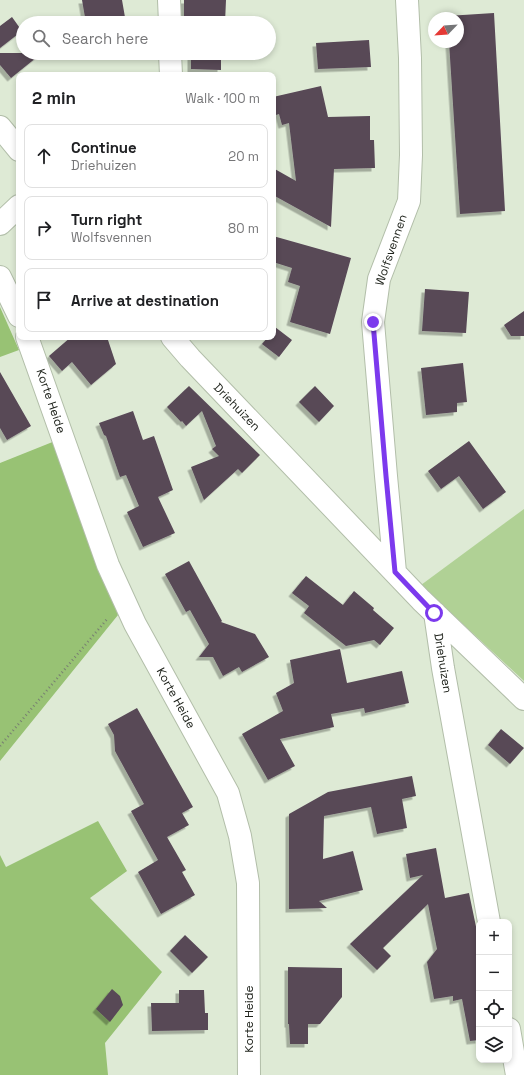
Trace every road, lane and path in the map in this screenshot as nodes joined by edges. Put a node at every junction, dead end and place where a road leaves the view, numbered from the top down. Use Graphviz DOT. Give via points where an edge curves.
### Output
graph roads {
  1 [pos="169,0"];
  2 [pos="407,0"];
  3 [pos="170,16"];
  4 [pos="170,60"];
  5 [pos="171,72"];
  6 [pos="0,127"];
  7 [pos="16,146"];
  8 [pos="16,209"];
  9 [pos="0,224"];
  10 [pos="0,277"];
  11 [pos="16,310"];
  12 [pos="28,340"];
  13 [pos="175,340"];
  14 [pos="191,340"];
  15 [pos="190,358"];
  16 [pos="395,572"];
  17 [pos="123,599"];
  18 [pos="434,613"];
  19 [pos="524,699"];
  20 [pos="0,746"];
  21 [pos="488,919"];
  22 [pos="512,1046"];
  23 [pos="249,1075"];
  24 [pos="517,1075"];
  1 -- 3 [label="street"];
  2 -- 16 [label="street, Wolfsvennen" via="411,155 409,200 379,279 373,322"];
  4 -- 5 [label="street"];
  6 -- 7 [label="street"];
  8 -- 9 [label="street"];
  10 -- 11 [label="street"];
  12 -- 17 [label="street, Korte Heide" via="108,565"];
  13 -- 15 [label="street, Driehuizen"];
  14 -- 15 [label="street"];
  15 -- 16 [label="street, Driehuizen"];
  16 -- 18 [label="street, Driehuizen"];
  17 -- 20 [label="path"];
  17 -- 23 [label="street, Korte Heide" via="228,793 240,836 248,883"];
  18 -- 19 [label="street"];
  18 -- 21 [label="street, Driehuizen"];
  22 -- 24 [label="street"];
}
